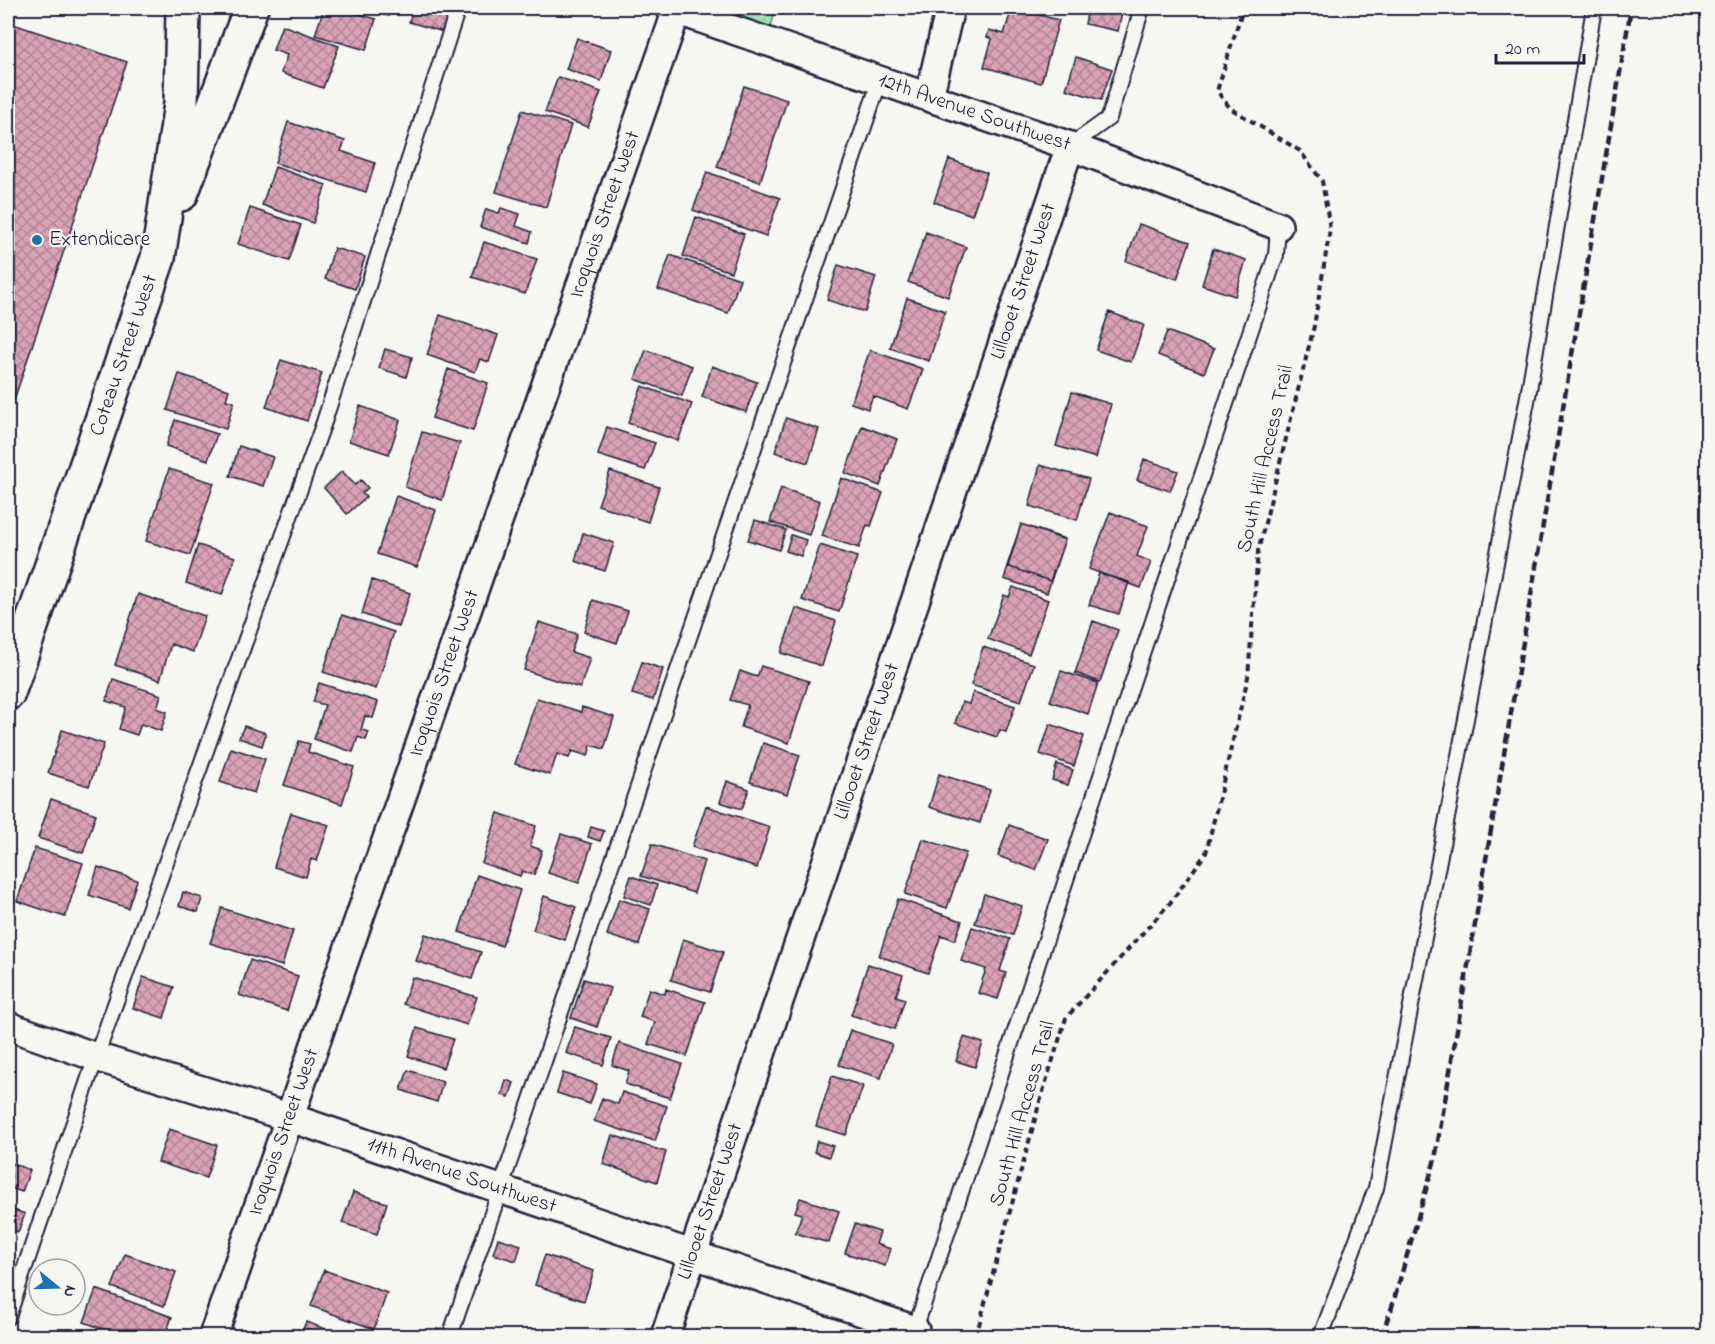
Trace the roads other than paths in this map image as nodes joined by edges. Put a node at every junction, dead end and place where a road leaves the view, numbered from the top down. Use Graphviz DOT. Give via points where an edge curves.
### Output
graph roads {
  1 [pos="183,8"];
  2 [pos="251,8"];
  3 [pos="458,8"];
  4 [pos="950,8"];
  5 [pos="1142,8"];
  6 [pos="1594,8"];
  7 [pos="673,9"];
  8 [pos="880,80"];
  9 [pos="929,97"];
  10 [pos="1070,146"];
  11 [pos="1278,226"];
  12 [pos="158,258"];
  13 [pos="8,693"];
  14 [pos="8,1026"];
  15 [pos="96,1057"];
  16 [pos="291,1118"];
  17 [pos="502,1190"];
  18 [pos="693,1254"];
  19 [pos="8,1317"];
  20 [pos="916,1334"];
  21 [pos="213,1336"];
  22 [pos="450,1336"];
  23 [pos="665,1336"];
  24 [pos="1321,1336"];
  1 -- 12 [label="street, Coteau Street West" via="181,104"];
  2 -- 12 [label="street"];
  3 -- 15 [label="lane" via="324,422"];
  4 -- 9 [label="street"];
  5 -- 10 [label="lane" via="1109,118"];
  6 -- 24 [label="lane" via="1528,396 1376,1188"];
  7 -- 8 [label="street, 12th Avenue Southwest"];
  7 -- 16 [label="street, Iroquois Street West"];
  8 -- 9 [label="street, 12th Avenue Southwest"];
  8 -- 17 [label="lane"];
  9 -- 10 [label="street, 12th Avenue Southwest"];
  10 -- 11 [label="street, 12th Avenue Southwest"];
  10 -- 18 [label="street, Lillooet Street West"];
  11 -- 20 [label="lane" via="1273,266"];
  12 -- 13 [label="street, Coteau Street West"];
  14 -- 15 [label="street, 11th Avenue Southwest"];
  15 -- 16 [label="street, 11th Avenue Southwest"];
  15 -- 19 [label="lane"];
  16 -- 17 [label="street, 11th Avenue Southwest"];
  16 -- 21 [label="street, Iroquois Street West"];
  17 -- 18 [label="street, 11th Avenue Southwest"];
  17 -- 22 [label="lane"];
  18 -- 20 [label="street, 11th Avenue Southwest"];
  18 -- 23 [label="street, Lillooet Street West"];
}
